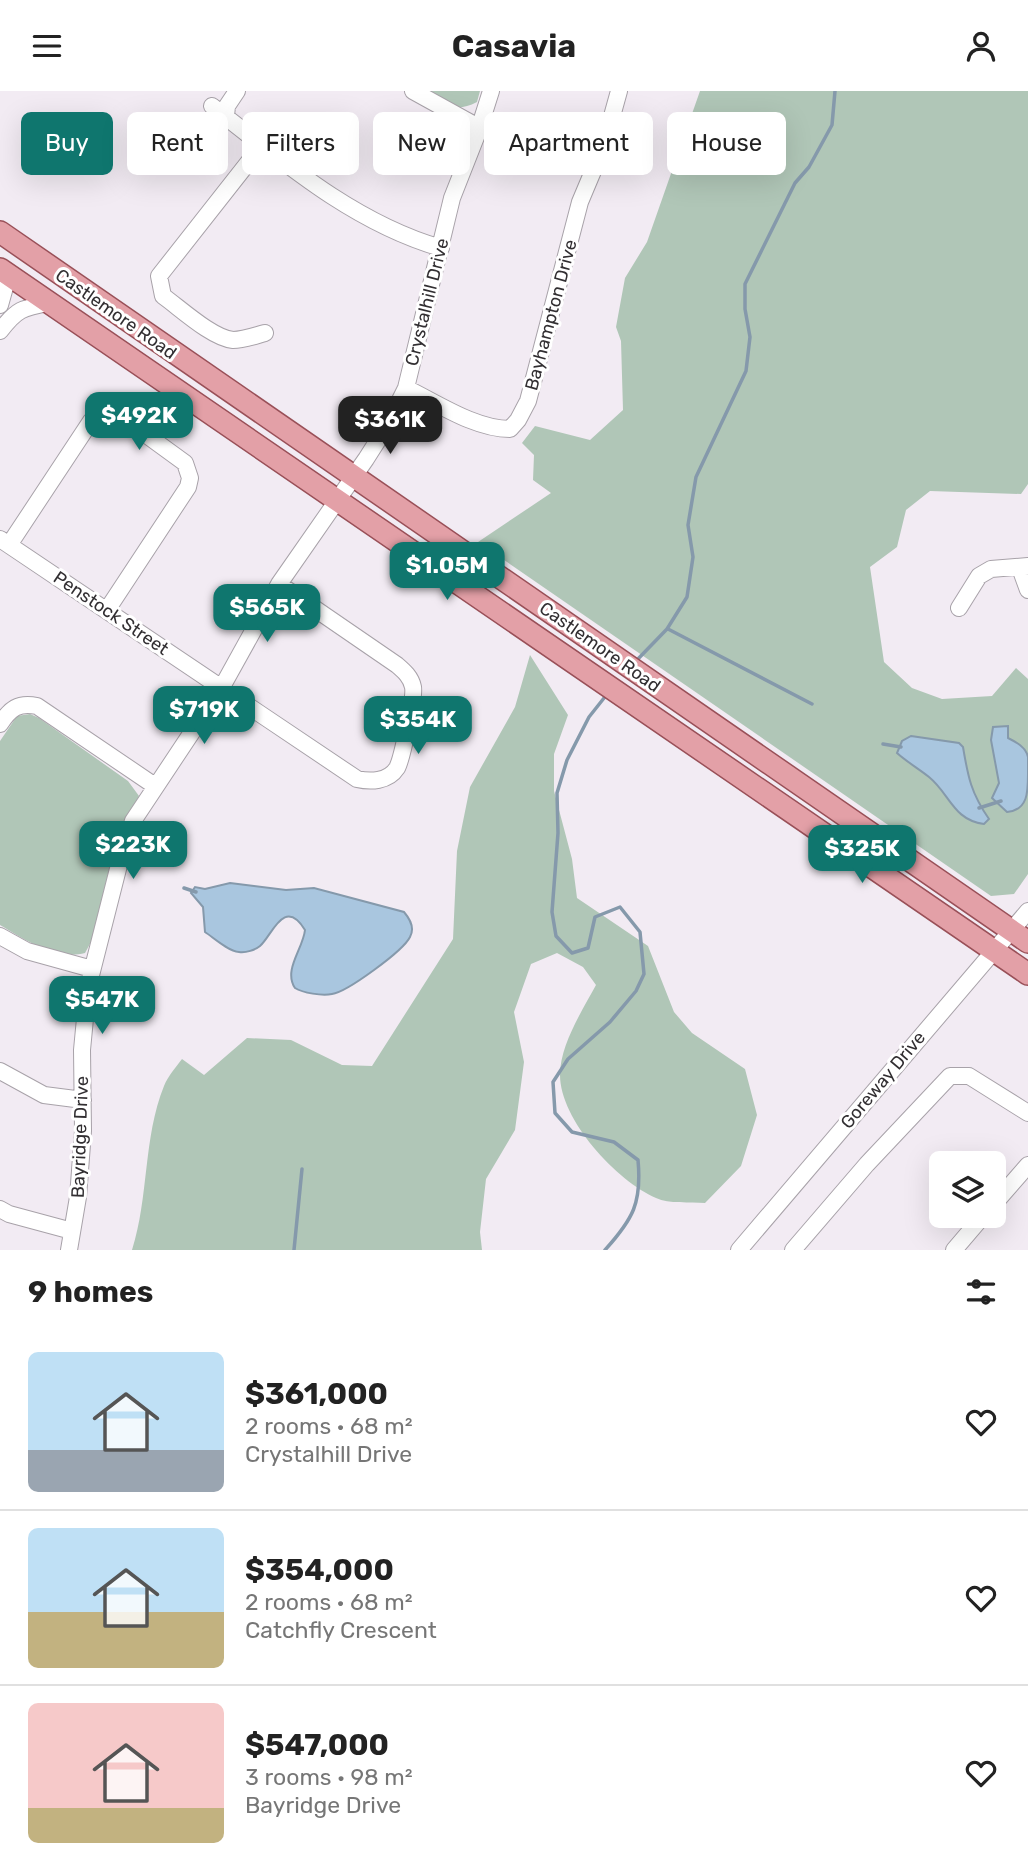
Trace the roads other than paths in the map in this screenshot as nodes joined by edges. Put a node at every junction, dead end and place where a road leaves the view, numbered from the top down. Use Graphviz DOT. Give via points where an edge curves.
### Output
graph roads {
  1 [pos="237,91"];
  2 [pos="413,91"];
  3 [pos="491,91"];
  4 [pos="619,91"];
  5 [pos="212,106"];
  6 [pos="220,112"];
  7 [pos="226,112"];
  8 [pos="228,119"];
  9 [pos="480,128"];
  10 [pos="242,129"];
  11 [pos="242,171"];
  12 [pos="305,175"];
  13 [pos="0,232"];
  14 [pos="441,248"];
  15 [pos="0,269"];
  16 [pos="48,303"];
  17 [pos="0,305"];
  18 [pos="0,331"];
  19 [pos="265,333"];
  20 [pos="406,388"];
  21 [pos="355,478"];
  22 [pos="338,502"];
  23 [pos="5,542"];
  24 [pos="1024,567"];
  25 [pos="279,584"];
  26 [pos="1028,590"];
  27 [pos="959,608"];
  28 [pos="107,610"];
  29 [pos="222,687"];
  30 [pos="0,724"];
  31 [pos="155,786"];
  32 [pos="1028,911"];
  33 [pos="0,936"];
  34 [pos="1019,936"];
  35 [pos="994,950"];
  36 [pos="92,969"];
  37 [pos="1028,974"];
  38 [pos="0,1071"];
  39 [pos="83,1100"];
  40 [pos="1028,1113"];
  41 [pos="1028,1164"];
  42 [pos="1006,1190"];
  43 [pos="0,1209"];
  44 [pos="973,1228"];
  45 [pos="72,1231"];
  46 [pos="69,1250"];
  47 [pos="738,1250"];
  48 [pos="793,1250"];
  49 [pos="954,1250"];
  1 -- 7 [label="street"];
  2 -- 9 [label="street"];
  3 -- 9 [label="street, Crystalhill Drive"];
  4 -- 20 [label="street, Bayhampton Drive" via="604,145 580,202 528,401 518,420 510,429 497,429"];
  5 -- 6 [label="street"];
  8 -- 10 [label="street"];
  9 -- 14 [label="street, Crystalhill Drive" via="452,198"];
  11 -- 19 [label="street" via="159,277 163,296 218,336 241,340"];
  12 -- 14 [label="street" via="367,218"];
  13 -- 21 [label="main road, Castlemore Road"];
  14 -- 20 [label="street, Crystalhill Drive"];
  15 -- 16 [label="main road, Castlemore Road"];
  15 -- 17 [label="street" via="5,287"];
  16 -- 18 [label="street" via="20,309"];
  16 -- 22 [label="main road, Castlemore Road"];
  20 -- 21 [label="street, Crystalhill Drive"];
  21 -- 22 [label="street, Crystalhill Drive"];
  21 -- 34 [label="main road, Castlemore Road"];
  22 -- 25 [label="street, Bayridge Drive"];
  22 -- 35 [label="main road, Castlemore Road"];
  23 -- 28 [label="street, Penstock Street"];
  23 -- 28 [label="street" via="91,421 115,412 185,463 190,478"];
  24 -- 26 [label="street"];
  24 -- 27 [label="street" via="991,569 979,576"];
  25 -- 29 [label="street, Bayridge Drive"];
  25 -- 29 [label="street, Penstock Street" via="409,676 414,698 397,768 384,778 357,779"];
  28 -- 29 [label="street, Penstock Street"];
  29 -- 31 [label="street, Bayridge Drive"];
  30 -- 31 [label="street" via="17,705 37,706"];
  31 -- 36 [label="street, Bayridge Drive" via="133,821"];
  32 -- 34 [label="street, Goreway Drive"];
  33 -- 36 [label="street" via="27,951"];
  34 -- 35 [label="street, Goreway Drive"];
  35 -- 37 [label="main road, Castlemore Road"];
  35 -- 47 [label="street, Goreway Drive"];
  36 -- 39 [label="street, Bayridge Drive" via="82,1050"];
  38 -- 39 [label="street" via="44,1095"];
  39 -- 45 [label="street, Bayridge Drive"];
  40 -- 48 [label="street" via="969,1076 950,1076"];
  41 -- 42 [label="street"];
  43 -- 45 [label="street"];
  44 -- 49 [label="street"];
  45 -- 46 [label="street, Bayridge Drive"];
}
